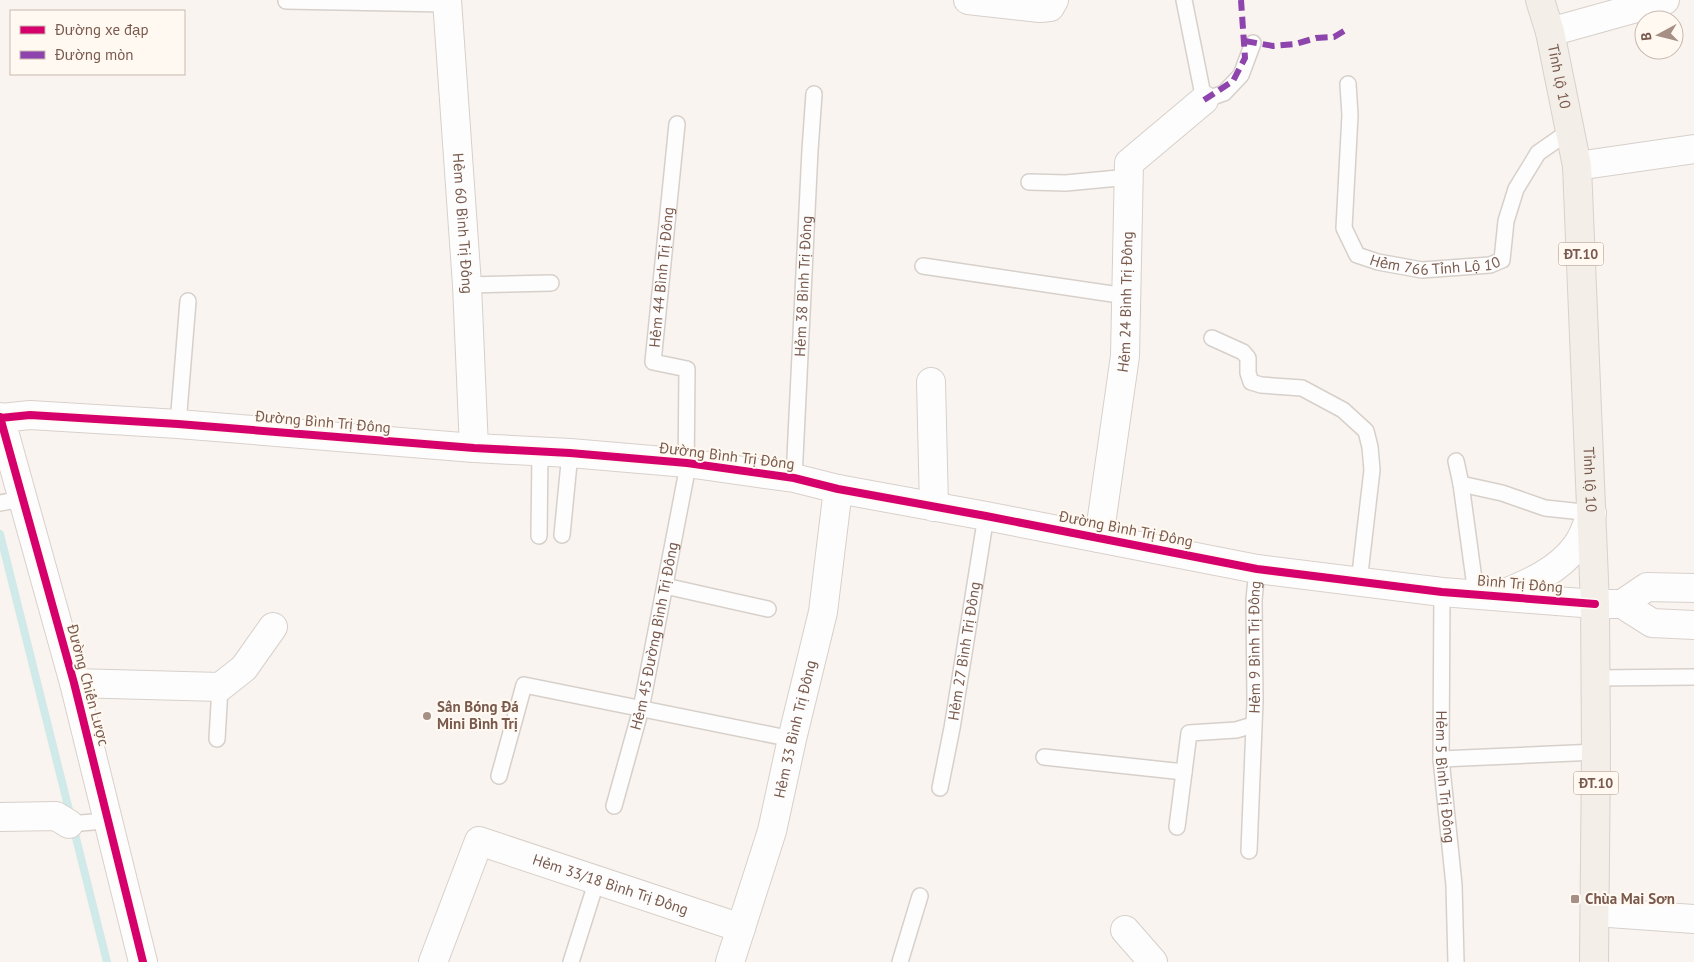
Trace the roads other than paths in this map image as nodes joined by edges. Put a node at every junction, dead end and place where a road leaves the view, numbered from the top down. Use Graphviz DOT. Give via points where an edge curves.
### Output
graph roads {
  1 [pos="968,0"];
  2 [pos="1054,0"];
  3 [pos="1184,0"];
  4 [pos="1540,0"];
  5 [pos="1664,0"];
  6 [pos="286,1"];
  7 [pos="447,2"];
  8 [pos="1550,32"];
  9 [pos="1253,42"];
  10 [pos="1348,84"];
  11 [pos="814,94"];
  12 [pos="1204,100"];
  13 [pos="677,124"];
  14 [pos="1571,130"];
  15 [pos="1694,149"];
  16 [pos="1577,166"];
  17 [pos="1129,177"];
  18 [pos="1029,182"];
  19 [pos="923,266"];
  20 [pos="551,283"];
  21 [pos="466,285"];
  22 [pos="1126,296"];
  23 [pos="188,301"];
  24 [pos="1212,338"];
  25 [pos="931,382"];
  26 [pos="0,418"];
  27 [pos="178,424"];
  28 [pos="474,448"];
  29 [pos="540,451"];
  30 [pos="570,453"];
  31 [pos="1456,462"];
  32 [pos="687,463"];
  33 [pos="794,478"];
  34 [pos="1461,484"];
  35 [pos="838,490"];
  36 [pos="10,501"];
  37 [pos="934,507"];
  38 [pos="1592,513"];
  39 [pos="986,516"];
  40 [pos="562,535"];
  41 [pos="539,536"];
  42 [pos="1099,538"];
  43 [pos="1256,570"];
  44 [pos="1359,582"];
  45 [pos="665,586"];
  46 [pos="1694,588"];
  47 [pos="1442,592"];
  48 [pos="1486,596"];
  49 [pos="1595,604"];
  50 [pos="1622,604"];
  51 [pos="768,609"];
  52 [pos="1694,625"];
  53 [pos="273,627"];
  54 [pos="1694,677"];
  55 [pos="1596,678"];
  56 [pos="74,683"];
  57 [pos="220,687"];
  58 [pos="641,709"];
  59 [pos="1253,725"];
  60 [pos="217,739"];
  61 [pos="792,739"];
  62 [pos="1596,752"];
  63 [pos="1044,757"];
  64 [pos="1441,759"];
  65 [pos="1184,772"];
  66 [pos="499,776"];
  67 [pos="940,788"];
  68 [pos="614,806"];
  69 [pos="0,817"];
  70 [pos="90,821"];
  71 [pos="1177,826"];
  72 [pos="1249,851"];
  73 [pos="597,880"];
  74 [pos="920,896"];
  75 [pos="1595,912"];
  76 [pos="1694,919"];
  77 [pos="741,928"];
  78 [pos="1125,930"];
  79 [pos="143,962"];
  80 [pos="433,962"];
  81 [pos="571,962"];
  82 [pos="730,962"];
  83 [pos="900,962"];
  84 [pos="1153,962"];
  85 [pos="1456,962"];
  86 [pos="1594,962"];
  1 -- 2 [label="street" via="1040,8 1050,7"];
  3 -- 12 [label="lane"];
  4 -- 8 [label="main road, Tỉnh lộ 10 / ĐT.10"];
  5 -- 8 [label="street"];
  6 -- 7 [label="lane"];
  7 -- 21 [label="street, Hẻm 60 Bình Trị Đông"];
  8 -- 14 [label="main road, Tỉnh lộ 10 / ĐT.10"];
  9 -- 12 [label="lane" via="1241,75 1224,93"];
  10 -- 14 [label="lane, Hẻm 766 Tỉnh Lộ 10" via="1350,114 1344,228 1357,255 1378,262 1422,270 1490,265 1502,260 1506,221 1516,189 1538,153"];
  11 -- 33 [label="lane, Hẻm 38 Bình Trị Đông"];
  12 -- 17 [label="street, Hẻm 24 Bình Trị Đông" via="1129,162"];
  13 -- 32 [label="lane, Hẻm 44 Bình Trị Đông" via="653,362 687,369"];
  14 -- 16 [label="main road, Tỉnh lộ 10 / ĐT.10"];
  15 -- 16 [label="street"];
  16 -- 38 [label="main road, Tỉnh lộ 10 / ĐT.10"];
  17 -- 18 [label="lane" via="1066,183"];
  17 -- 22 [label="street, Hẻm 24 Bình Trị Đông"];
  19 -- 22 [label="lane"];
  20 -- 21 [label="lane"];
  21 -- 28 [label="street, Hẻm 60 Bình Trị Đông"];
  22 -- 42 [label="street, Hẻm 24 Bình Trị Đông" via="1125,356"];
  23 -- 27 [label="lane"];
  24 -- 44 [label="lane" via="1243,352 1248,358 1251,382 1302,388 1343,410 1366,431 1372,470"];
  25 -- 37 [label="street"];
  26 -- 27 [label="street, Đường Bình Trị Đông" via="30,415"];
  26 -- 36 [label="street, Đường Chiến Lược"];
  27 -- 28 [label="street, Đường Bình Trị Đông"];
  28 -- 29 [label="street, Đường Bình Trị Đông"];
  29 -- 30 [label="street, Đường Bình Trị Đông"];
  29 -- 41 [label="lane"];
  30 -- 32 [label="street, Đường Bình Trị Đông"];
  30 -- 40 [label="lane"];
  31 -- 34 [label="lane"];
  32 -- 33 [label="street, Đường Bình Trị Đông"];
  32 -- 45 [label="lane, Hẻm 45 Đường Bình Trị Đông"];
  33 -- 35 [label="street, Đường Bình Trị Đông"];
  34 -- 38 [label="lane" via="1502,493 1545,508"];
  34 -- 48 [label="lane"];
  35 -- 37 [label="street, Đường Bình Trị Đông"];
  35 -- 61 [label="street, Hẻm 33 Bình Trị Đông" via="823,612"];
  36 -- 56 [label="street, Đường Chiến Lược"];
  37 -- 39 [label="street, Đường Bình Trị Đông"];
  38 -- 48 [label="street" via="1578,544 1556,566 1524,586"];
  38 -- 49 [label="main road, Tỉnh lộ 10 / ĐT.10"];
  39 -- 42 [label="street, Đường Bình Trị Đông"];
  39 -- 67 [label="lane, Hẻm 27 Bình Trị Đông"];
  42 -- 43 [label="street, Đường Bình Trị Đông"];
  43 -- 44 [label="street, Đường Bình Trị Đông"];
  43 -- 59 [label="lane, Hẻm 9 Bình Trị Đông"];
  44 -- 47 [label="street, Đường Bình Trị Đông"];
  45 -- 51 [label="lane"];
  45 -- 58 [label="lane, Hẻm 45 Đường Bình Trị Đông"];
  46 -- 50 [label="street" via="1646,587"];
  47 -- 48 [label="street, Bình Trị Đông"];
  47 -- 64 [label="lane, Hẻm 5 Bình Trị Đông"];
  48 -- 49 [label="street, Bình Trị Đông"];
  49 -- 50 [label="street, Bình Trị Đông"];
  49 -- 55 [label="main road, Tỉnh lộ 10 / ĐT.10"];
  50 -- 52 [label="street" via="1652,624"];
  53 -- 57 [label="street" via="244,668"];
  54 -- 55 [label="lane"];
  55 -- 62 [label="main road, Tỉnh lộ 10 / ĐT.10"];
  56 -- 57 [label="street"];
  56 -- 70 [label="street, Đường Chiến Lược"];
  57 -- 60 [label="lane"];
  58 -- 61 [label="lane"];
  58 -- 66 [label="lane" via="524,685"];
  58 -- 68 [label="lane, Hẻm 45 Đường Bình Trị Đông"];
  59 -- 65 [label="lane, Hẻm 9 Bình Trị Đông" via="1236,730 1190,733"];
  59 -- 72 [label="lane, Hẻm 9 Bình Trị Đông"];
  61 -- 77 [label="street, Hẻm 33 Bình Trị Đông" via="772,831"];
  62 -- 64 [label="lane"];
  62 -- 75 [label="main road, Tỉnh lộ 10 / ĐT.10"];
  63 -- 65 [label="lane"];
  64 -- 85 [label="lane, Hẻm 5 Bình Trị Đông" via="1454,885"];
  65 -- 71 [label="lane, Hẻm 9 Bình Trị Đông"];
  69 -- 70 [label="street" via="56,816"];
  70 -- 79 [label="street, Đường Chiến Lược"];
  73 -- 77 [label="street, Hẻm 33/18 Bình Trị Đông"];
  73 -- 80 [label="street, Hẻm 33/18 Bình Trị Đông" via="479,841"];
  73 -- 81 [label="lane"];
  74 -- 83 [label="lane"];
  75 -- 76 [label="street"];
  75 -- 86 [label="main road, Tỉnh lộ 10 / ĐT.10"];
  77 -- 82 [label="street, Hẻm 33 Bình Trị Đông"];
  78 -- 84 [label="street"];
}
